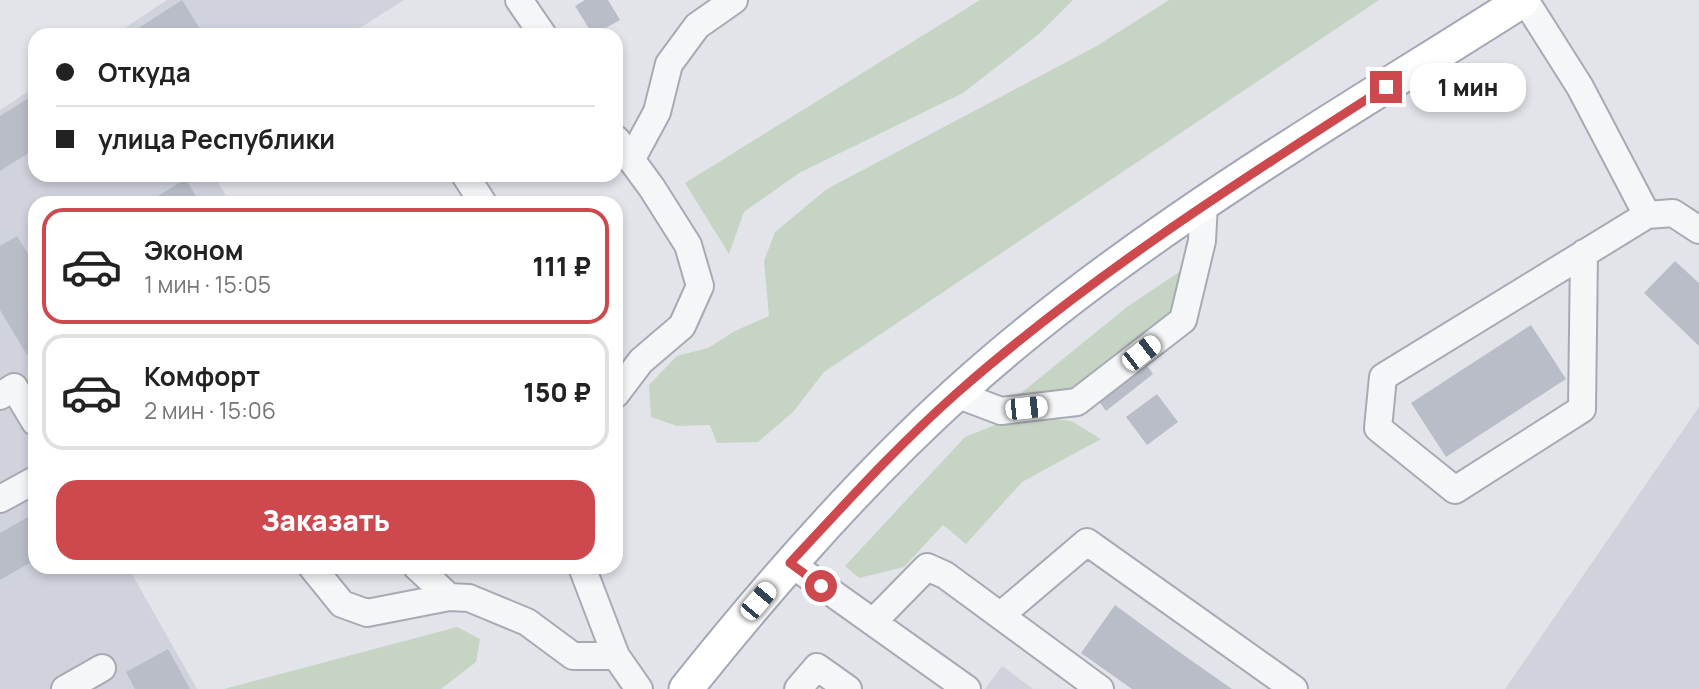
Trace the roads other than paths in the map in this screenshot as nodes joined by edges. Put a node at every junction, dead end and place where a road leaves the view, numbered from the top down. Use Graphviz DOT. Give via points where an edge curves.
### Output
graph roads {
  1 [pos="519,0"];
  2 [pos="734,0"];
  3 [pos="1524,0"];
  4 [pos="538,28"];
  5 [pos="624,149"];
  6 [pos="1204,204"];
  7 [pos="1647,215"];
  8 [pos="1699,230"];
  9 [pos="1584,253"];
  10 [pos="623,374"];
  11 [pos="956,394"];
  12 [pos="0,396"];
  13 [pos="28,410"];
  14 [pos="28,484"];
  15 [pos="0,499"];
  16 [pos="790,563"];
  17 [pos="318,574"];
  18 [pos="424,574"];
  19 [pos="585,574"];
  20 [pos="449,597"];
  21 [pos="1001,615"];
  22 [pos="873,622"];
  23 [pos="616,656"];
  24 [pos="102,668"];
  25 [pos="65,689"];
  26 [pos="639,689"];
  27 [pos="685,689"];
  28 [pos="798,689"];
  29 [pos="848,689"];
  30 [pos="966,689"];
  31 [pos="1100,689"];
  32 [pos="1294,689"];
  1 -- 4 [label="street"];
  2 -- 5 [label="street" via="698,26 669,64 657,112"];
  3 -- 6 [label="main road"];
  3 -- 7 [label="street" via="1580,87"];
  5 -- 10 [label="street" via="688,245 700,286 682,326"];
  6 -- 11 [label="main road" via="1097,280"];
  6 -- 11 [label="street" via="1202,241 1183,320 1077,402 1001,411"];
  7 -- 8 [label="street" via="1673,213"];
  7 -- 9 [label="street"];
  9 -- 9 [label="street" via="1383,377 1378,428 1455,490 1582,409"];
  11 -- 16 [label="main road"];
  12 -- 13 [label="street" via="14,387"];
  14 -- 15 [label="street"];
  16 -- 22 [label="street"];
  16 -- 27 [label="main road"];
  17 -- 20 [label="street" via="342,604 367,612"];
  18 -- 20 [label="street"];
  19 -- 23 [label="street"];
  20 -- 23 [label="street" via="470,598 527,622 573,656"];
  21 -- 22 [label="street" via="945,575 926,567"];
  21 -- 31 [label="street"];
  21 -- 32 [label="street" via="1087,542"];
  22 -- 30 [label="street"];
  23 -- 26 [label="street"];
  24 -- 25 [label="street"];
  28 -- 29 [label="street" via="817,667"];
}
